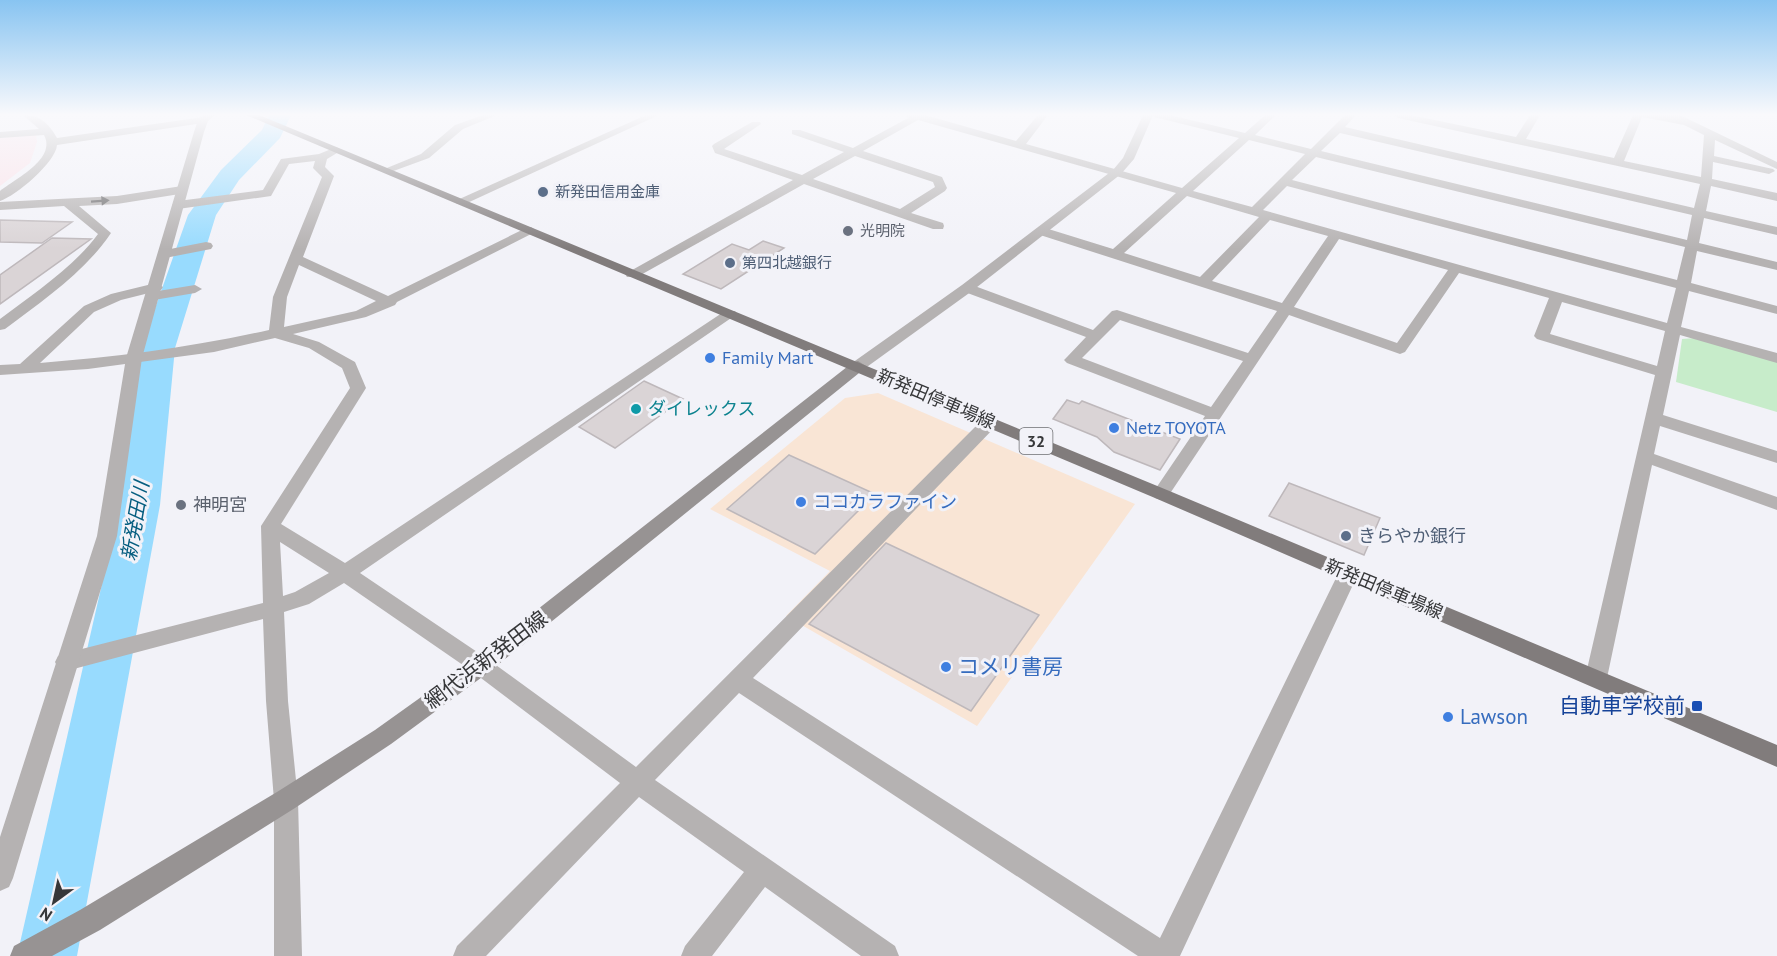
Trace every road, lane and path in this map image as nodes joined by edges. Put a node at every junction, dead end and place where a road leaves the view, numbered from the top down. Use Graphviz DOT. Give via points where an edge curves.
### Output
graph roads {
  1 [pos="1709,159"];
  2 [pos="48,160"];
  3 [pos="192,160"];
  4 [pos="293,160"];
  5 [pos="325,160"];
  6 [pos="352,160"];
  7 [pos="415,160"];
  8 [pos="554,160"];
  9 [pos="744,160"];
  10 [pos="838,160"];
  11 [pos="875,160"];
  12 [pos="1076,160"];
  13 [pos="1127,160"];
  14 [pos="1221,160"];
  15 [pos="1308,160"];
  16 [pos="1342,160"];
  17 [pos="1468,160"];
  18 [pos="1607,160"];
  19 [pos="1712,160"];
  20 [pos="1618,162"];
  21 [pos="388,170"];
  22 [pos="1117,171"];
  23 [pos="1777,172"];
  24 [pos="802,180"];
  25 [pos="1285,182"];
  26 [pos="1706,182"];
  27 [pos="1185,192"];
  28 [pos="0,197"];
  29 [pos="1777,197"];
  30 [pos="180,198"];
  31 [pos="461,201"];
  32 [pos="69,204"];
  33 [pos="0,206"];
  34 [pos="1262,213"];
  35 [pos="901,214"];
  36 [pos="1700,214"];
  37 [pos="938,226"];
  38 [pos="531,231"];
  39 [pos="1042,231"];
  40 [pos="1777,231"];
  41 [pos="1336,234"];
  42 [pos="207,246"];
  43 [pos="1692,246"];
  44 [pos="174,252"];
  45 [pos="1114,255"];
  46 [pos="295,258"];
  47 [pos="1777,266"];
  48 [pos="1456,268"];
  49 [pos="632,274"];
  50 [pos="1202,283"];
  51 [pos="1683,286"];
  52 [pos="968,288"];
  53 [pos="195,290"];
  54 [pos="160,292"];
  55 [pos="1557,296"];
  56 [pos="390,302"];
  57 [pos="1286,309"];
  58 [pos="1777,310"];
  59 [pos="730,314"];
  60 [pos="0,326"];
  61 [pos="1674,329"];
  62 [pos="276,333"];
  63 [pos="1096,336"];
  64 [pos="141,358"];
  65 [pos="1777,358"];
  66 [pos="1252,359"];
  67 [pos="858,366"];
  68 [pos="24,369"];
  69 [pos="0,370"];
  70 [pos="1664,373"];
  71 [pos="1215,414"];
  72 [pos="1654,418"];
  73 [pos="990,422"];
  74 [pos="1646,457"];
  75 [pos="1777,457"];
  76 [pos="1161,494"];
  77 [pos="1777,504"];
  78 [pos="270,526"];
  79 [pos="345,573"];
  80 [pos="1348,574"];
  81 [pos="273,608"];
  82 [pos="75,660"];
  83 [pos="481,666"];
  84 [pos="1596,678"];
  85 [pos="738,680"];
  86 [pos="1777,756"];
  87 [pos="639,783"];
  88 [pos="286,800"];
  89 [pos="763,869"];
  90 [pos="0,878"];
  91 [pos="24,956"];
  92 [pos="288,956"];
  93 [pos="467,956"];
  94 [pos="695,956"];
  95 [pos="885,956"];
  96 [pos="1165,956"];
  1 -- 26 [label="street"];
  2 -- 28 [label="street"];
  3 -- 30 [label="street"];
  4 -- 30 [label="street" via="285,161 267,193 203,201"];
  5 -- 46 [label="street" via="319,168 328,177"];
  6 -- 21 [label="main road, 新発田停車場線 / 32"];
  7 -- 21 [label="street"];
  8 -- 31 [label="street"];
  9 -- 24 [label="street"];
  10 -- 24 [label="street"];
  11 -- 35 [label="street" via="938,180 941,188"];
  12 -- 22 [label="street"];
  13 -- 22 [label="street"];
  14 -- 27 [label="street"];
  15 -- 25 [label="street"];
  16 -- 43 [label="street"];
  17 -- 36 [label="street"];
  18 -- 20 [label="street"];
  19 -- 23 [label="street"];
  20 -- 26 [label="street"];
  21 -- 31 [label="main road, 新発田停車場線 / 32"];
  22 -- 27 [label="street"];
  22 -- 39 [label="street"];
  24 -- 35 [label="street"];
  24 -- 49 [label="street"];
  25 -- 34 [label="street"];
  25 -- 51 [label="street"];
  26 -- 29 [label="street"];
  26 -- 36 [label="street"];
  27 -- 34 [label="street"];
  27 -- 45 [label="street"];
  32 -- 30 [label="street, one-way"];
  30 -- 44 [label="street"];
  31 -- 38 [label="main road, 新発田停車場線 / 32"];
  32 -- 33 [label="street"];
  32 -- 60 [label="street" via="105,233 46,291"];
  34 -- 41 [label="street"];
  34 -- 50 [label="street"];
  35 -- 37 [label="street"];
  36 -- 40 [label="street"];
  36 -- 43 [label="street"];
  38 -- 49 [label="main road, 新発田停車場線 / 32"];
  38 -- 56 [label="street"];
  39 -- 45 [label="street"];
  39 -- 52 [label="street"];
  41 -- 48 [label="street"];
  41 -- 57 [label="street"];
  42 -- 44 [label="street"];
  43 -- 47 [label="street"];
  43 -- 51 [label="street"];
  44 -- 54 [label="street"];
  45 -- 50 [label="street"];
  46 -- 56 [label="street"];
  46 -- 62 [label="street" via="280,297"];
  48 -- 55 [label="street"];
  48 -- 57 [label="street" via="1400,349"];
  49 -- 59 [label="main road, 新発田停車場線 / 32"];
  50 -- 57 [label="street"];
  51 -- 58 [label="street"];
  51 -- 61 [label="street"];
  52 -- 63 [label="street"];
  52 -- 67 [label="street"];
  53 -- 54 [label="street"];
  54 -- 64 [label="street"];
  54 -- 68 [label="street" via="116,297 89,309"];
  55 -- 61 [label="street"];
  55 -- 70 [label="street" via="1542,336"];
  56 -- 62 [label="street" via="361,314"];
  57 -- 66 [label="street"];
  59 -- 67 [label="main road, 新発田停車場線 / 32"];
  59 -- 79 [label="street"];
  61 -- 65 [label="street"];
  61 -- 70 [label="street"];
  62 -- 64 [label="street"];
  62 -- 78 [label="street" via="314,345 349,365 358,388"];
  63 -- 66 [label="street" via="1117,314"];
  63 -- 71 [label="street" via="1072,360"];
  64 -- 68 [label="street"];
  64 -- 82 [label="street" via="107,536"];
  66 -- 71 [label="street"];
  67 -- 73 [label="main road, 新発田停車場線 / 32"];
  67 -- 83 [label="main road, 網代浜新発田線"];
  68 -- 69 [label="street"];
  70 -- 72 [label="street"];
  71 -- 76 [label="street"];
  72 -- 74 [label="street"];
  72 -- 75 [label="street"];
  73 -- 76 [label="main road, 新発田停車場線 / 32"];
  73 -- 85 [label="street"];
  74 -- 77 [label="street"];
  74 -- 84 [label="street"];
  76 -- 80 [label="main road, 新発田停車場線 / 32"];
  78 -- 79 [label="street"];
  78 -- 81 [label="street"];
  79 -- 81 [label="street" via="302,598"];
  79 -- 83 [label="street"];
  80 -- 84 [label="main road, 新発田停車場線 / 32"];
  80 -- 96 [label="street"];
  81 -- 82 [label="street"];
  81 -- 88 [label="street"];
  82 -- 90 [label="street"];
  83 -- 87 [label="street"];
  83 -- 88 [label="main road, 網代浜新発田線" via="383,737"];
  84 -- 86 [label="main road, 新発田停車場線 / 32"];
  85 -- 87 [label="street"];
  85 -- 96 [label="street"];
  87 -- 89 [label="street"];
  87 -- 93 [label="street"];
  88 -- 91 [label="main road, 網代浜新発田線"];
  88 -- 92 [label="street"];
  89 -- 94 [label="street"];
  89 -- 95 [label="street"];
}
